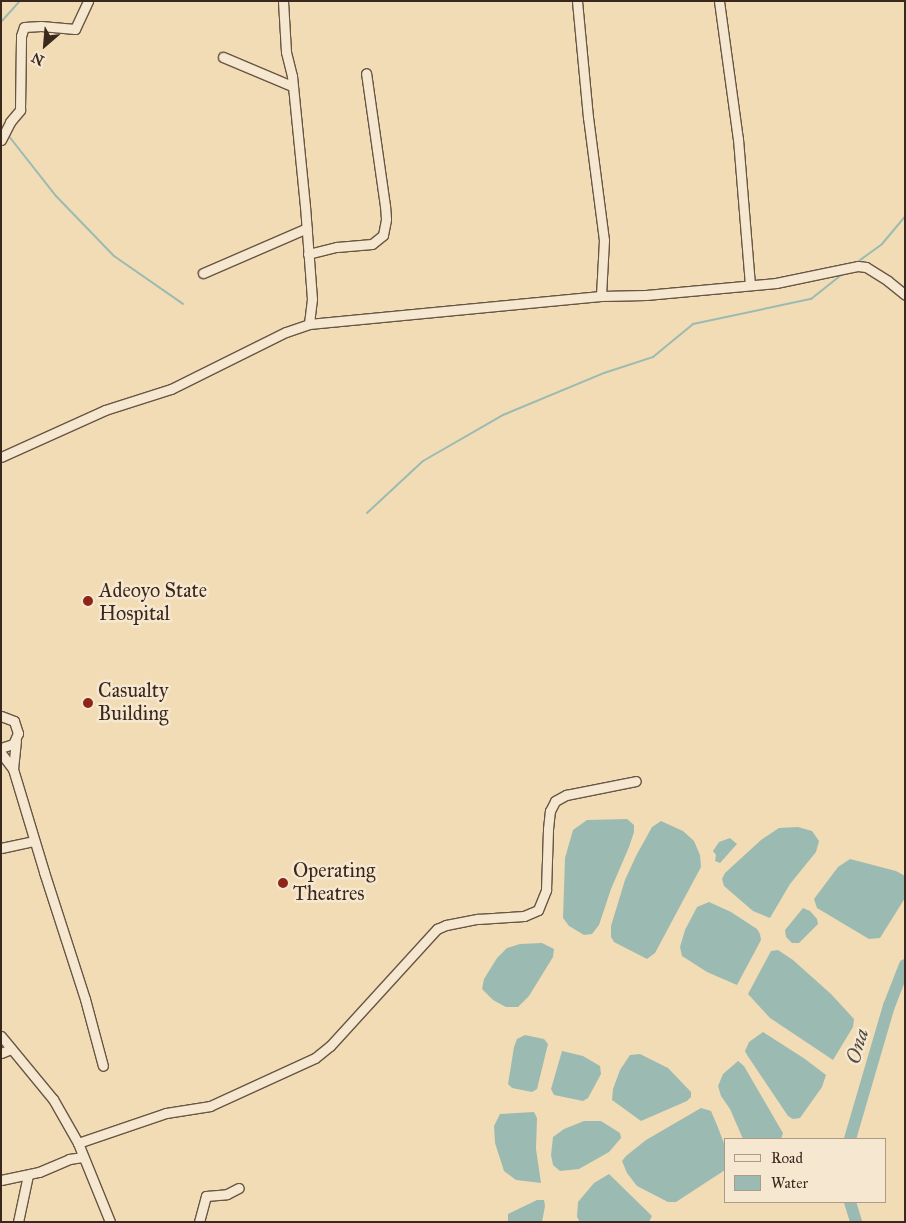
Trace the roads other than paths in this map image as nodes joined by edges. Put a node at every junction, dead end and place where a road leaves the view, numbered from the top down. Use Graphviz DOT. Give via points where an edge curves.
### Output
graph roads {
  1 [pos="88,1"];
  2 [pos="283,1"];
  3 [pos="577,1"];
  4 [pos="720,1"];
  5 [pos="223,57"];
  6 [pos="366,73"];
  7 [pos="292,86"];
  8 [pos="1,140"];
  9 [pos="307,228"];
  10 [pos="308,254"];
  11 [pos="203,274"];
  12 [pos="750,284"];
  13 [pos="905,295"];
  14 [pos="601,296"];
  15 [pos="309,324"];
  16 [pos="1,457"];
  17 [pos="1,708"];
  18 [pos="4,716"];
  19 [pos="16,741"];
  20 [pos="1,748"];
  21 [pos="1,753"];
  22 [pos="14,769"];
  23 [pos="636,781"];
  24 [pos="34,841"];
  25 [pos="1,848"];
  26 [pos="1,1036"];
  27 [pos="11,1049"];
  28 [pos="1,1053"];
  29 [pos="103,1066"];
  30 [pos="78,1143"];
  31 [pos="84,1157"];
  32 [pos="28,1175"];
  33 [pos="1,1180"];
  34 [pos="239,1188"];
  35 [pos="18,1222"];
  36 [pos="110,1222"];
  37 [pos="199,1222"];
  1 -- 8 [label="street" via="75,29 24,28 20,110"];
  2 -- 7 [label="street"];
  3 -- 14 [label="street" via="604,240"];
  4 -- 12 [label="street" via="738,139"];
  5 -- 7 [label="street"];
  6 -- 10 [label="street" via="385,206 383,235 372,244"];
  7 -- 9 [label="street"];
  9 -- 10 [label="street"];
  9 -- 11 [label="street"];
  10 -- 15 [label="street" via="312,299"];
  12 -- 13 [label="street" via="776,283 858,266 866,267"];
  12 -- 14 [label="street" via="646,295"];
  14 -- 15 [label="street"];
  15 -- 16 [label="street" via="286,332 171,389 105,410"];
  17 -- 18 [label="street"];
  18 -- 19 [label="street" via="16,724"];
  19 -- 20 [label="street"];
  19 -- 22 [label="street"];
  21 -- 22 [label="street"];
  22 -- 24 [label="street"];
  23 -- 30 [label="street" via="566,795 555,801 548,829 546,890 538,910 524,916 478,919 437,929 330,1046 314,1058 210,1106 166,1113"];
  24 -- 25 [label="street"];
  24 -- 29 [label="street"];
  26 -- 27 [label="street"];
  27 -- 28 [label="street"];
  27 -- 30 [label="street" via="53,1099"];
  30 -- 31 [label="street"];
  31 -- 32 [label="street" via="68,1159"];
  31 -- 36 [label="street"];
  32 -- 33 [label="street"];
  32 -- 35 [label="street"];
  34 -- 37 [label="street" via="227,1194 206,1196"];
}
